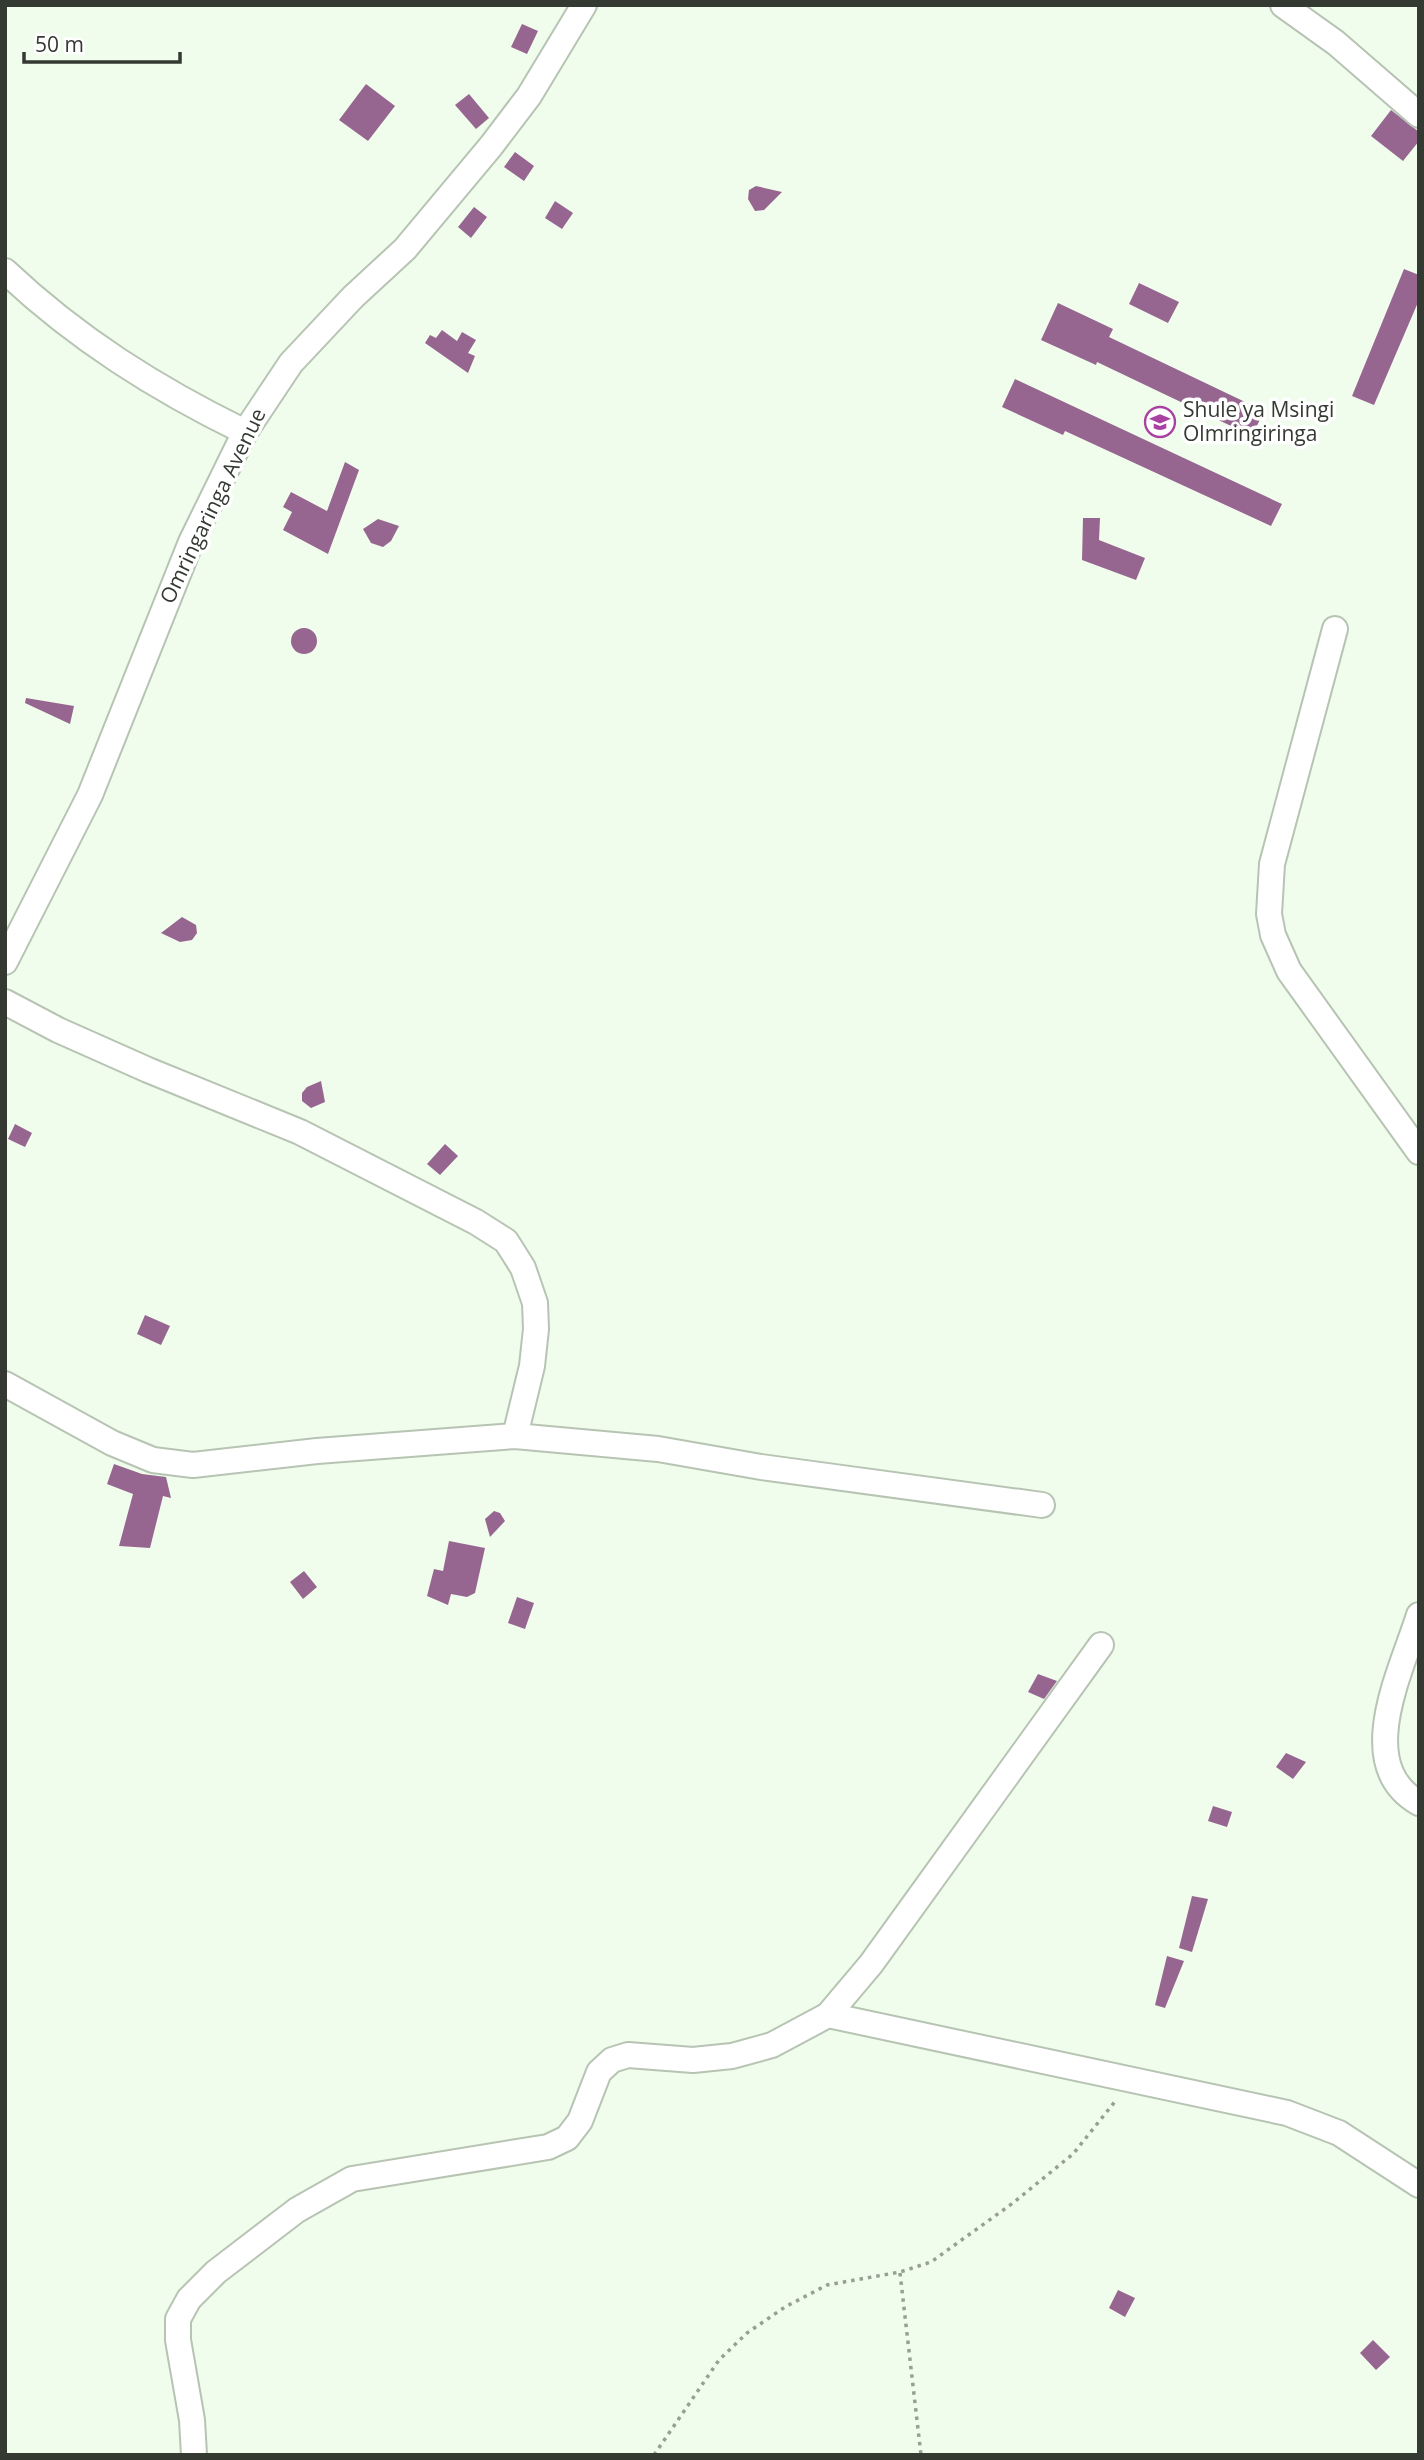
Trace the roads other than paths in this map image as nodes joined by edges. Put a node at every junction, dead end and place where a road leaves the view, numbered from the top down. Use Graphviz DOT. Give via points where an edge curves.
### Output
graph roads {
  1 [pos="1283,5"];
  2 [pos="580,7"];
  3 [pos="1419,115"];
  4 [pos="5,271"];
  5 [pos="245,432"];
  6 [pos="1335,629"];
  7 [pos="5,962"];
  8 [pos="5,1002"];
  9 [pos="1419,1152"];
  10 [pos="5,1384"];
  11 [pos="515,1436"];
  12 [pos="1042,1505"];
  13 [pos="1419,1615"];
  14 [pos="1101,1644"];
  15 [pos="1419,1803"];
  16 [pos="828,2015"];
  17 [pos="1419,2185"];
  18 [pos="194,2455"];
  1 -- 3 [label="street" via="1336,43"];
  2 -- 5 [label="street, Omringaringa Avenue" via="528,96 491,146 405,249 291,363"];
  4 -- 5 [label="street" via="44,307 127,368"];
  5 -- 7 [label="street, Omringaringa Avenue" via="191,542 90,795"];
  6 -- 9 [label="street" via="1272,864 1269,914 1289,971"];
  8 -- 11 [label="street" via="148,1070 300,1132 506,1241 523,1268 535,1303 532,1366"];
  10 -- 11 [label="street" via="132,1452 193,1465"];
  11 -- 12 [label="street" via="658,1449"];
  13 -- 15 [label="street" via="1383,1737 1391,1776"];
  14 -- 16 [label="street" via="871,1964"];
  16 -- 17 [label="street" via="1287,2113 1339,2133"];
  16 -- 18 [label="street" via="772,2045 732,2056 693,2060 628,2055 612,2060 600,2072 580,2121 567,2138 548,2147 352,2179 297,2210 216,2272 189,2299 178,2319"];
}
